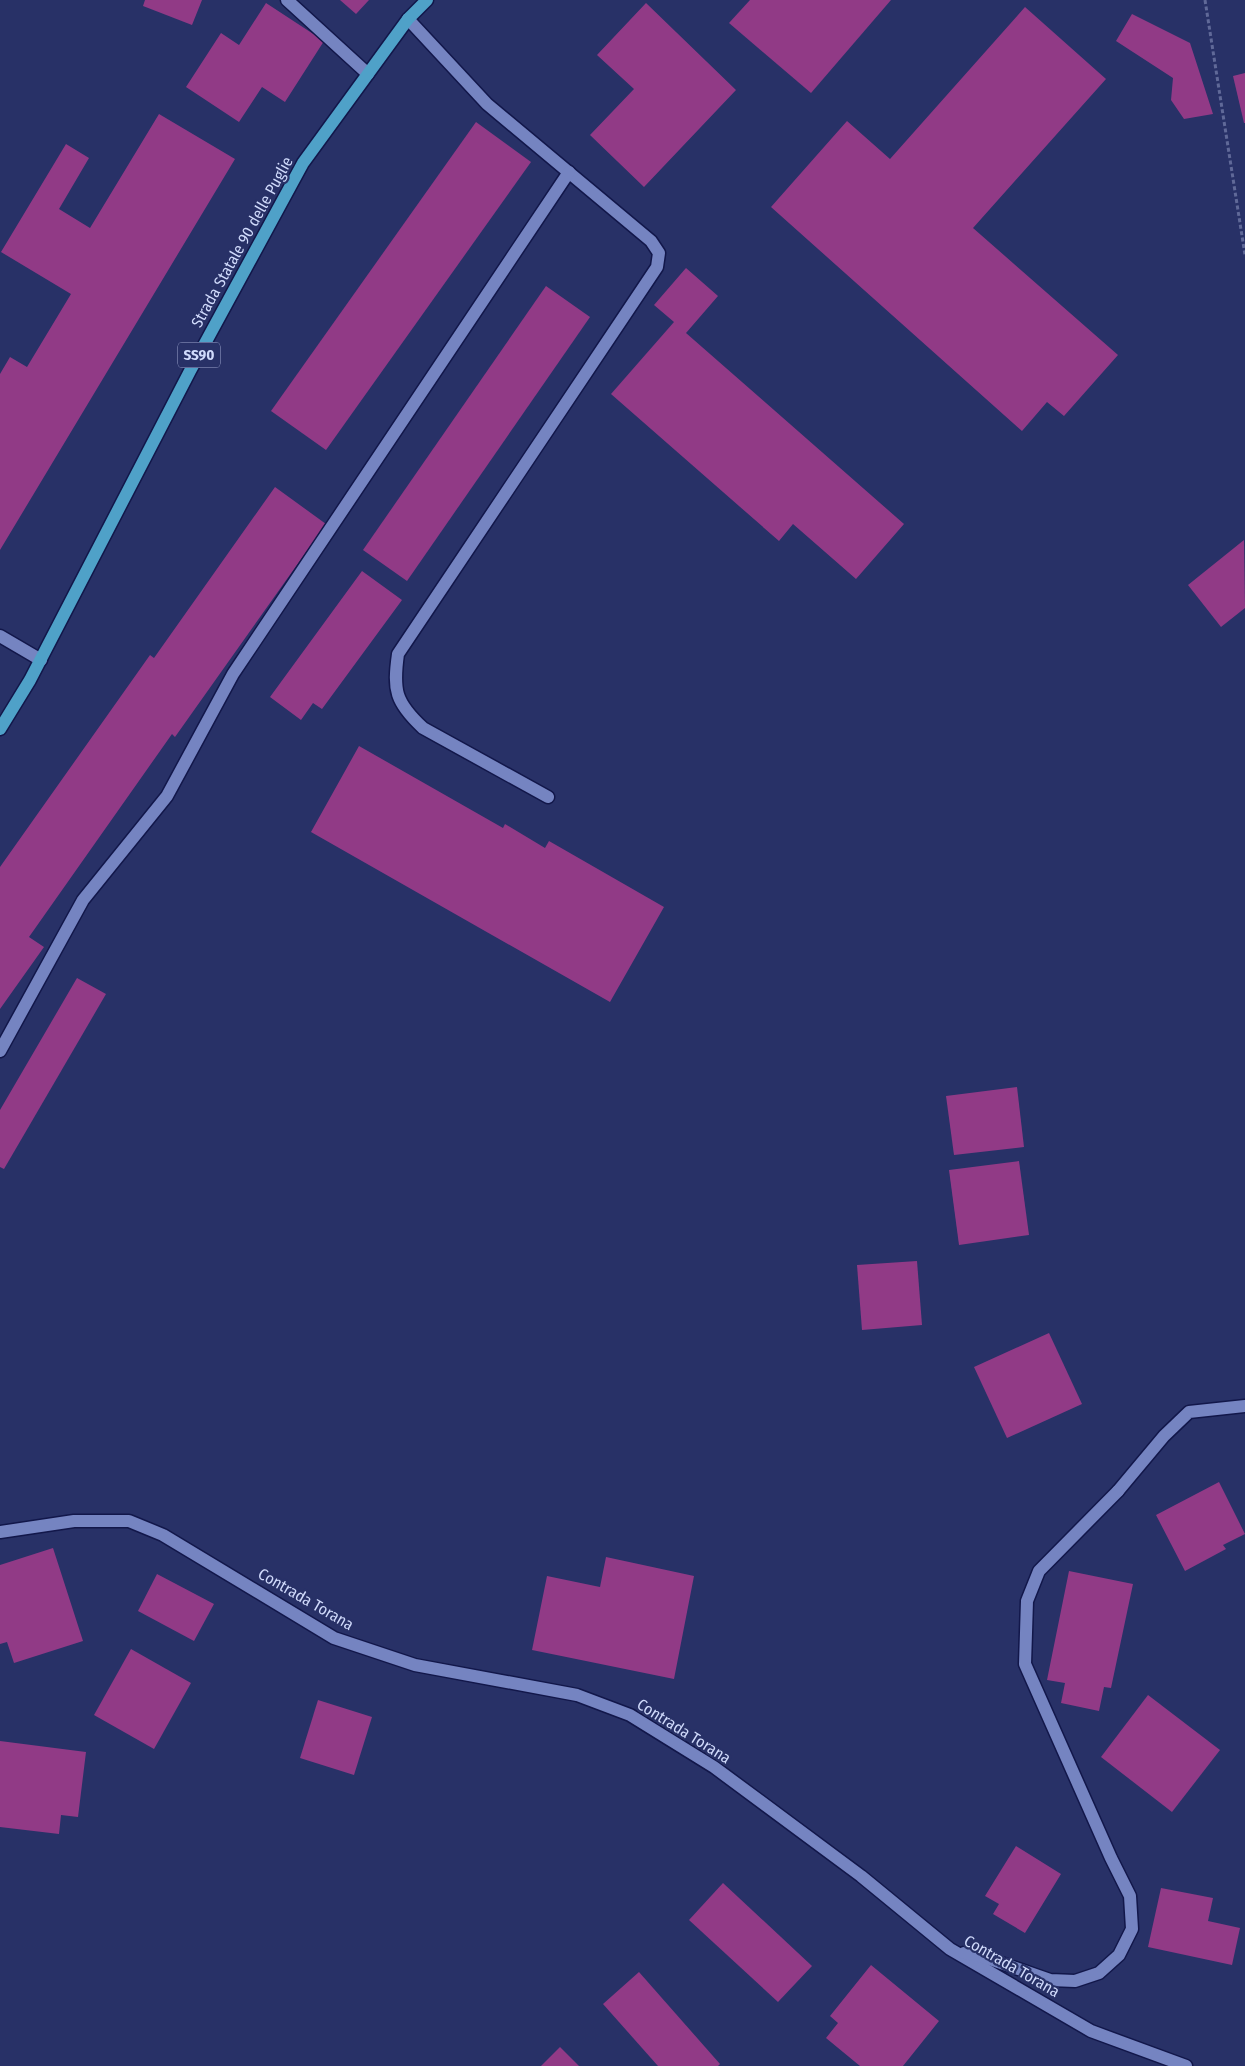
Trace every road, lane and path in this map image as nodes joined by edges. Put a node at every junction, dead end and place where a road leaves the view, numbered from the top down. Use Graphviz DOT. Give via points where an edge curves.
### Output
graph roads {
  1 [pos="287,0"];
  2 [pos="427,0"];
  3 [pos="1205,0"];
  4 [pos="408,19"];
  5 [pos="368,74"];
  6 [pos="569,172"];
  7 [pos="1245,255"];
  8 [pos="0,636"];
  9 [pos="41,660"];
  10 [pos="0,729"];
  11 [pos="548,797"];
  12 [pos="0,1050"];
  13 [pos="1245,1406"];
  14 [pos="0,1532"];
  15 [pos="950,1949"];
  16 [pos="1186,2066"];
  1 -- 5 [label="street"];
  2 -- 4 [label="main road, Strada Statale 90 delle Puglie / SS90"];
  3 -- 7 [label="path"];
  4 -- 5 [label="main road, Strada Statale 90 delle Puglie / SS90"];
  4 -- 6 [label="street" via="487,104"];
  5 -- 9 [label="main road, Strada Statale 90 delle Puglie / SS90" via="303,163 190,371"];
  6 -- 11 [label="street" via="650,241 659,253 657,267 398,654 395,676 396,693 408,714 424,728"];
  6 -- 12 [label="street" via="233,674 167,796 83,900"];
  8 -- 9 [label="street"];
  9 -- 10 [label="main road, Strada Statale 90 delle Puglie / SS90"];
  13 -- 15 [label="street" via="1189,1412 1164,1436 1118,1491 1039,1570 1027,1602 1025,1664 1130,1896 1132,1929 1118,1954 1099,1973 1074,1981 1050,1980"];
  14 -- 15 [label="street, Contrada Torana" via="74,1521 129,1522 164,1535 334,1638 415,1665 577,1695 630,1715 714,1767 861,1876"];
  15 -- 16 [label="street, Contrada Torana" via="1091,2031"];
}
